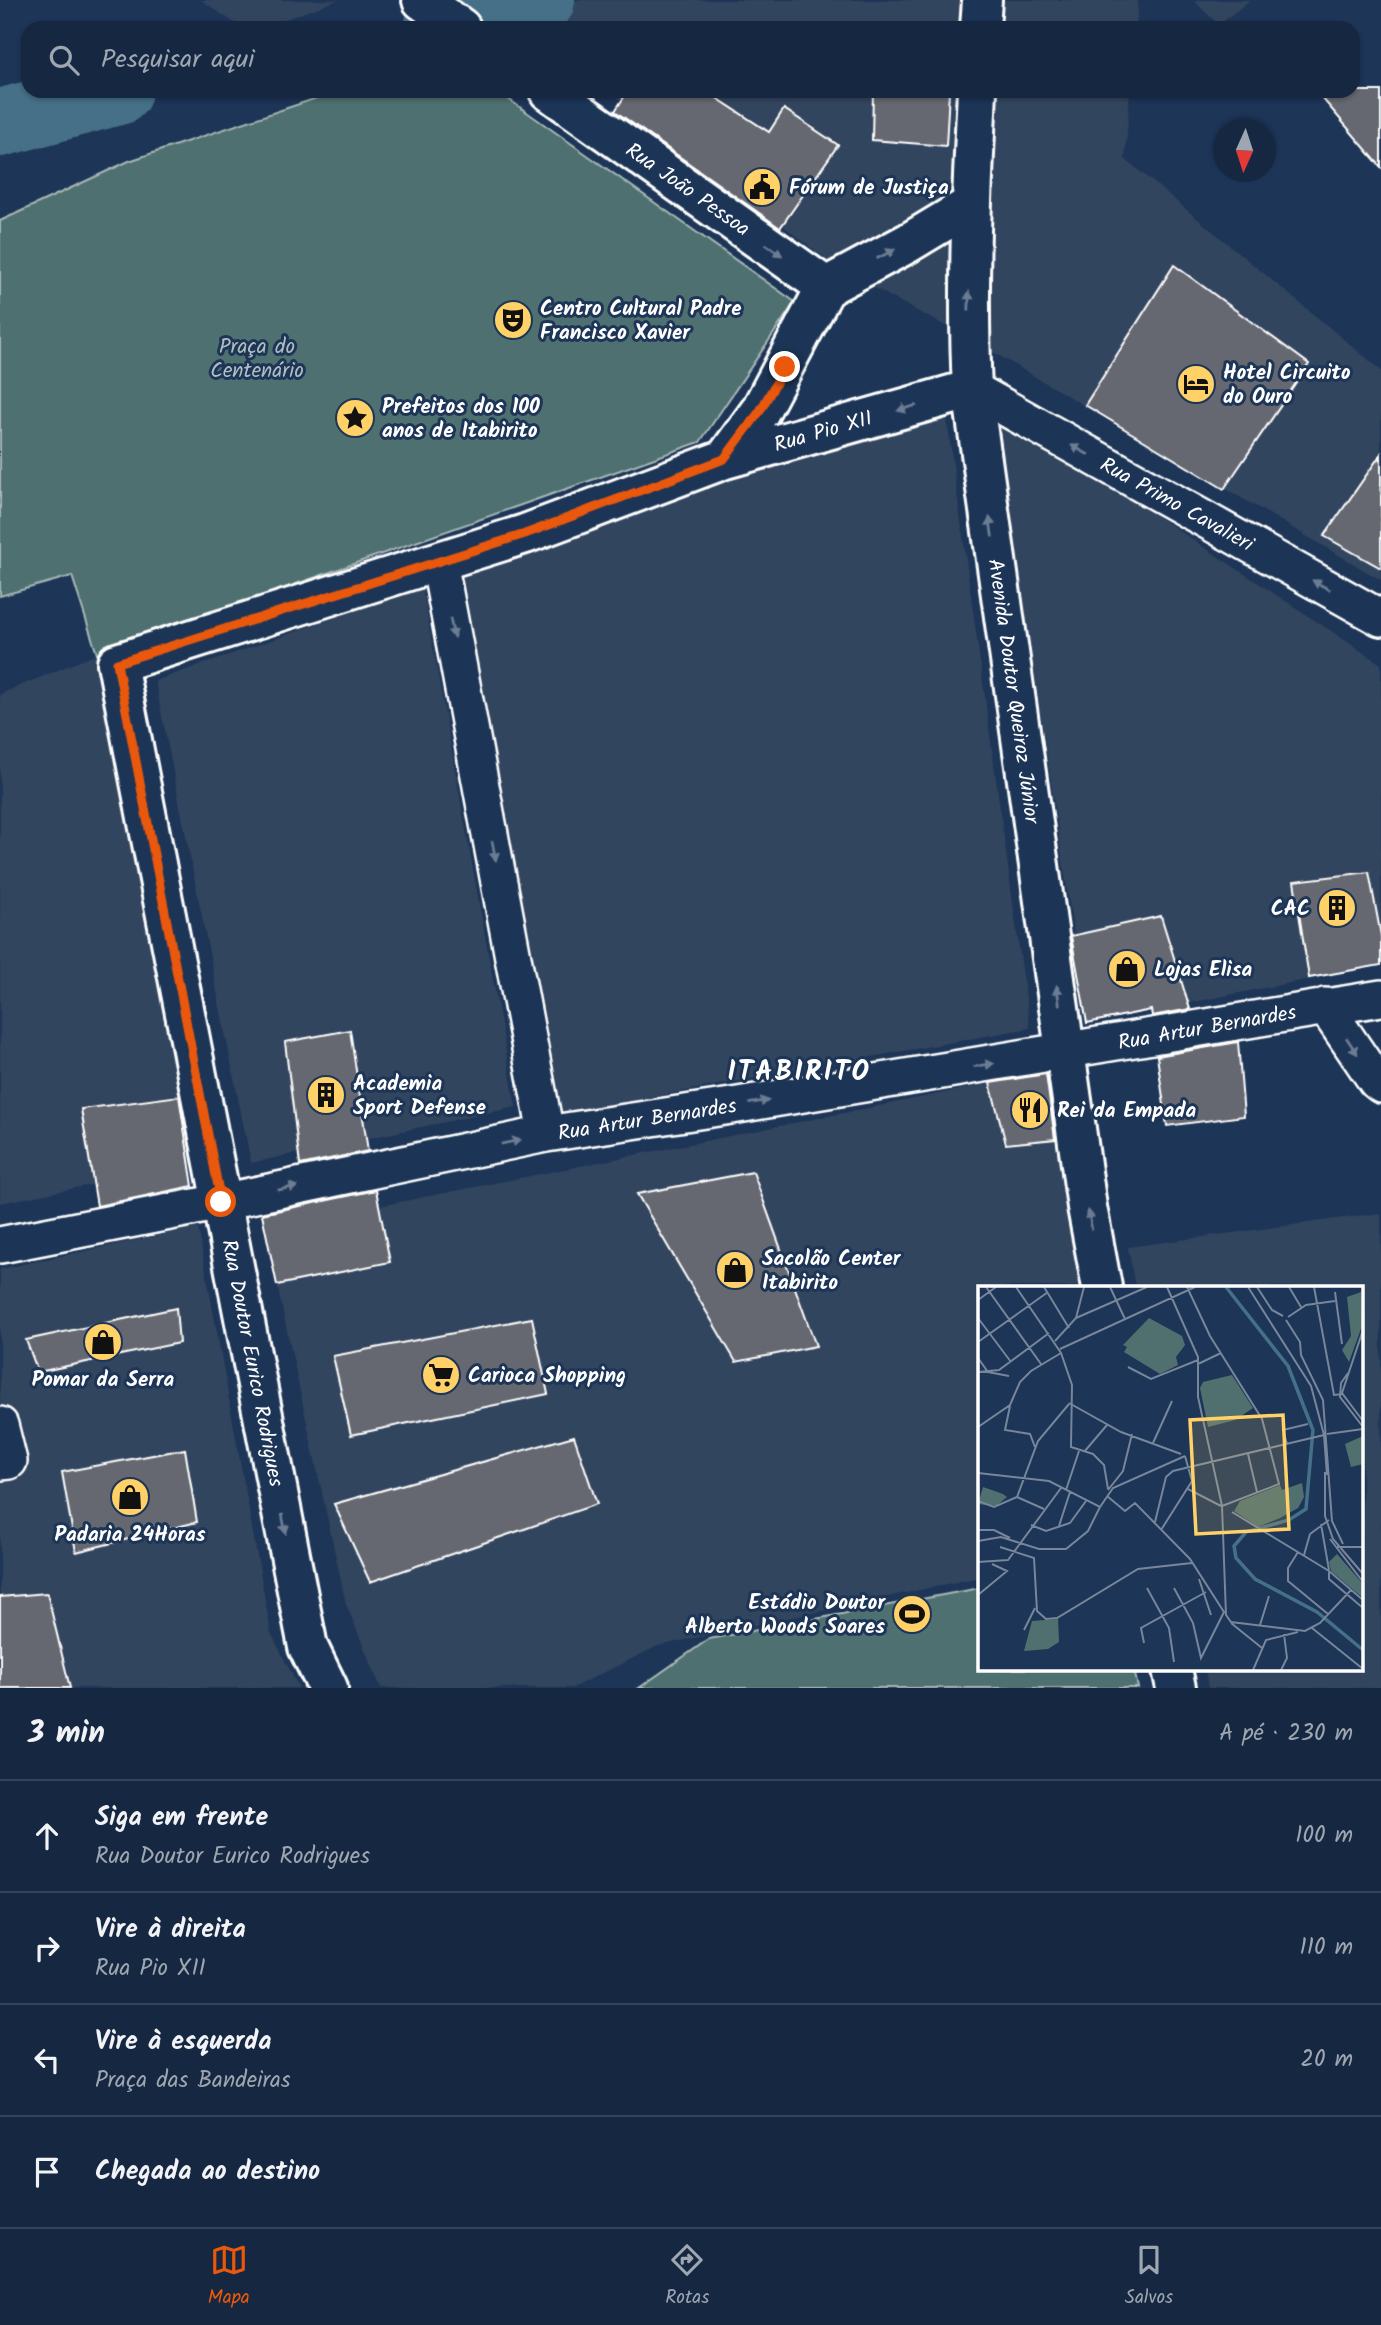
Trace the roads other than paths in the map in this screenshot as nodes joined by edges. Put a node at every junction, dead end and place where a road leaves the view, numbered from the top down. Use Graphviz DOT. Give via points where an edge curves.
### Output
graph roads {
  1 [pos="422,0"];
  2 [pos="982,0"];
  3 [pos="451,21"];
  4 [pos="981,21"];
  5 [pos="560,98"];
  6 [pos="977,98"];
  7 [pos="971,205"];
  8 [pos="827,288"];
  9 [pos="972,389"];
  10 [pos="724,459"];
  11 [pos="439,561"];
  12 [pos="1381,618"];
  13 [pos="117,663"];
  14 [pos="1381,998"];
  15 [pos="1325,1006"];
  16 [pos="1066,1051"];
  17 [pos="1381,1085"];
  18 [pos="546,1134"];
  19 [pos="221,1202"];
  20 [pos="0,1245"];
  21 [pos="1102,1286"];
  22 [pos="0,1424"];
  23 [pos="0,1462"];
  24 [pos="328,1688"];
  1 -- 3 [label="main road"];
  2 -- 4 [label="main road"];
  5 -- 8 [label="main road, Rua João Pessoa, one-way"];
  6 -- 7 [label="main road, Avenida Doutor Queiroz Júnior"];
  8 -- 7 [label="main road, one-way"];
  9 -- 7 [label="main road, Avenida Doutor Queiroz Júnior, one-way"];
  8 -- 10 [label="main road" via="760,411"];
  9 -- 10 [label="main road, Rua Pio XII, one-way"];
  12 -- 9 [label="street, Rua Primo Cavalieri, one-way"];
  16 -- 9 [label="main road, Avenida Doutor Queiroz Júnior, one-way"];
  10 -- 11 [label="main road, Rua Pio XII" via="525,534"];
  11 -- 13 [label="main road, Rua Pio XII"];
  11 -- 18 [label="street, one-way"];
  13 -- 19 [label="main road, Rua Doutor Eurico Rodrigues"];
  14 -- 15 [label="street, Rua Artur Bernardes"];
  15 -- 16 [label="street, Rua Artur Bernardes"];
  15 -- 17 [label="street, one-way"];
  18 -- 16 [label="street, Rua Artur Bernardes, one-way"];
  21 -- 16 [label="main road, Avenida Doutor Queiroz Júnior, one-way"];
  19 -- 18 [label="street, Rua Artur Bernardes, one-way"];
  19 -- 20 [label="street, Rua Artur Bernardes"];
  19 -- 24 [label="main road, Rua Doutor Eurico Rodrigues, one-way" via="308,1647"];
  22 -- 23 [label="street" via="9,1461"];
}
